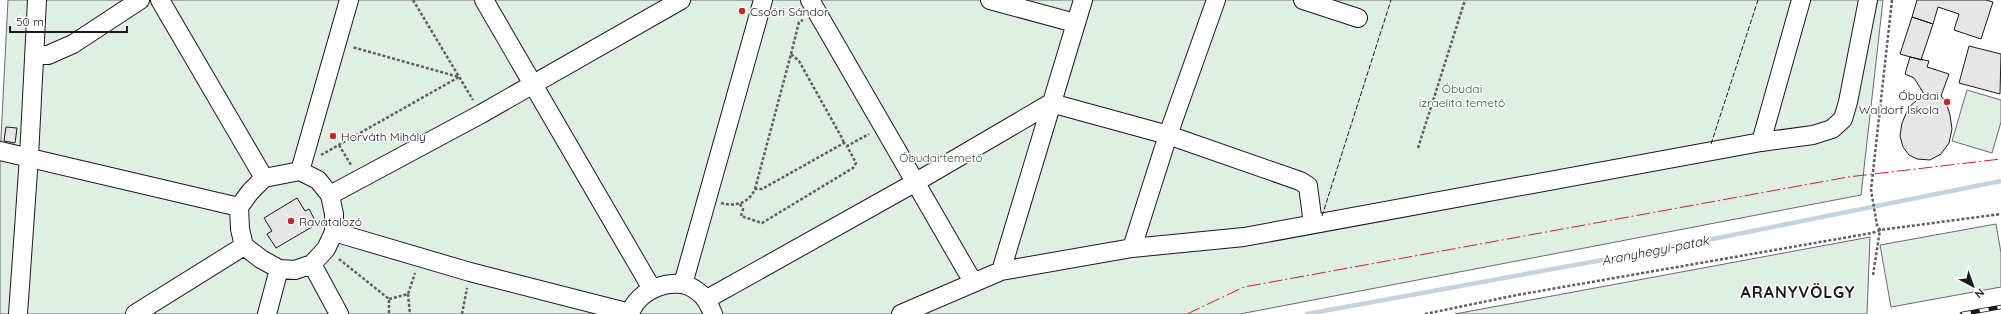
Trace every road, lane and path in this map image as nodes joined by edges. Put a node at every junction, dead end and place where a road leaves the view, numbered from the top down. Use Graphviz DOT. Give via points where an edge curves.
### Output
graph roads {
  1 [pos="37,0"];
  2 [pos="140,0"];
  3 [pos="160,0"];
  4 [pos="349,0"];
  5 [pos="413,0"];
  6 [pos="484,0"];
  7 [pos="681,0"];
  8 [pos="763,0"];
  9 [pos="810,0"];
  10 [pos="990,0"];
  11 [pos="1083,0"];
  12 [pos="1216,0"];
  13 [pos="1303,0"];
  14 [pos="1465,0"];
  15 [pos="1801,0"];
  16 [pos="1868,0"];
  17 [pos="1892,0"];
  18 [pos="1358,18"];
  19 [pos="799,22"];
  20 [pos="1075,23"];
  21 [pos="338,43"];
  22 [pos="791,54"];
  23 [pos="34,55"];
  24 [pos="459,77"];
  25 [pos="533,84"];
  26 [pos="1051,103"];
  27 [pos="481,114"];
  28 [pos="883,126"];
  29 [pos="1168,135"];
  30 [pos="1761,142"];
  31 [pos="844,143"];
  32 [pos="339,145"];
  33 [pos="847,146"];
  34 [pos="1418,148"];
  35 [pos="0,151"];
  36 [pos="29,157"];
  37 [pos="303,163"];
  38 [pos="264,178"];
  39 [pos="360,179"];
  40 [pos="916,182"];
  41 [pos="756,189"];
  42 [pos="330,195"];
  43 [pos="707,199"];
  44 [pos="740,204"];
  45 [pos="239,207"];
  46 [pos="2001,214"];
  47 [pos="1313,224"];
  48 [pos="1880,230"];
  49 [pos="334,232"];
  50 [pos="244,246"];
  51 [pos="1132,248"];
  52 [pos="326,249"];
  53 [pos="420,257"];
  54 [pos="312,264"];
  55 [pos="280,269"];
  56 [pos="1001,271"];
  57 [pos="470,272"];
  58 [pos="1873,275"];
  59 [pos="973,282"];
  60 [pos="683,284"];
  61 [pos="652,289"];
  62 [pos="408,294"];
  63 [pos="389,299"];
  64 [pos="710,307"];
  65 [pos="630,313"];
  66 [pos="18,314"];
  67 [pos="135,314"];
  68 [pos="267,314"];
  69 [pos="339,314"];
  70 [pos="389,314"];
  71 [pos="410,314"];
  72 [pos="462,314"];
  73 [pos="901,314"];
  74 [pos="1425,314"];
  1 -- 23 [label="lane"];
  2 -- 23 [label="lane" via="73,44 48,55"];
  3 -- 38 [label="lane"];
  4 -- 21 [label="lane"];
  5 -- 24 [label="path"];
  6 -- 25 [label="lane"];
  7 -- 25 [label="lane"];
  8 -- 43 [label="lane"];
  9 -- 28 [label="lane"];
  10 -- 20 [label="lane"];
  11 -- 20 [label="lane"];
  12 -- 29 [label="lane"];
  13 -- 18 [label="lane"];
  14 -- 34 [label="path"];
  15 -- 30 [label="lane"];
  16 -- 30 [label="lane" via="1843,119 1832,129 1813,135"];
  17 -- 48 [label="path" via="1871,190"];
  19 -- 22 [label="path"];
  20 -- 26 [label="lane"];
  21 -- 24 [label="path"];
  21 -- 37 [label="lane"];
  22 -- 31 [label="path" via="799,61"];
  22 -- 41 [label="path"];
  23 -- 36 [label="lane"];
  24 -- 27 [label="path"];
  24 -- 32 [label="path"];
  25 -- 27 [label="lane"];
  25 -- 61 [label="lane"];
  26 -- 29 [label="lane"];
  26 -- 40 [label="lane"];
  26 -- 56 [label="lane"];
  27 -- 39 [label="lane"];
  28 -- 33 [label="path"];
  28 -- 40 [label="lane"];
  29 -- 47 [label="lane" via="1300,181 1308,186"];
  29 -- 51 [label="lane"];
  30 -- 47 [label="lane"];
  31 -- 33 [label="path"];
  31 -- 41 [label="path" via="762,189"];
  32 -- 37 [label="path"];
  32 -- 39 [label="path"];
  33 -- 44 [label="path" via="856,163 853,168 762,223 741,216 743,209"];
  35 -- 36 [label="lane"];
  36 -- 45 [label="lane"];
  36 -- 66 [label="lane"];
  37 -- 38 [label="lane"];
  37 -- 42 [label="lane"];
  38 -- 45 [label="lane"];
  39 -- 42 [label="lane"];
  40 -- 59 [label="lane"];
  40 -- 64 [label="lane"];
  41 -- 44 [label="path" via="752,196"];
  42 -- 49 [label="lane"];
  43 -- 44 [label="path" via="731,206"];
  43 -- 60 [label="lane"];
  45 -- 50 [label="lane"];
  46 -- 48 [label="path"];
  47 -- 51 [label="lane" via="1244,237"];
  48 -- 58 [label="path"];
  48 -- 74 [label="path" via="1517,294"];
  49 -- 52 [label="lane"];
  49 -- 53 [label="lane"];
  50 -- 55 [label="lane"];
  50 -- 67 [label="lane"];
  51 -- 56 [label="lane"];
  52 -- 54 [label="lane"];
  52 -- 63 [label="path"];
  53 -- 57 [label="lane"];
  53 -- 62 [label="path"];
  54 -- 55 [label="lane" via="295,270"];
  54 -- 69 [label="lane"];
  55 -- 68 [label="lane"];
  56 -- 59 [label="lane"];
  57 -- 65 [label="lane"];
  57 -- 72 [label="path"];
  59 -- 73 [label="lane"];
  60 -- 61 [label="lane" via="668,284"];
  60 -- 64 [label="lane" via="696,290"];
  61 -- 65 [label="lane" via="639,299"];
  62 -- 63 [label="path"];
  62 -- 71 [label="path"];
  63 -- 70 [label="path"];
}
